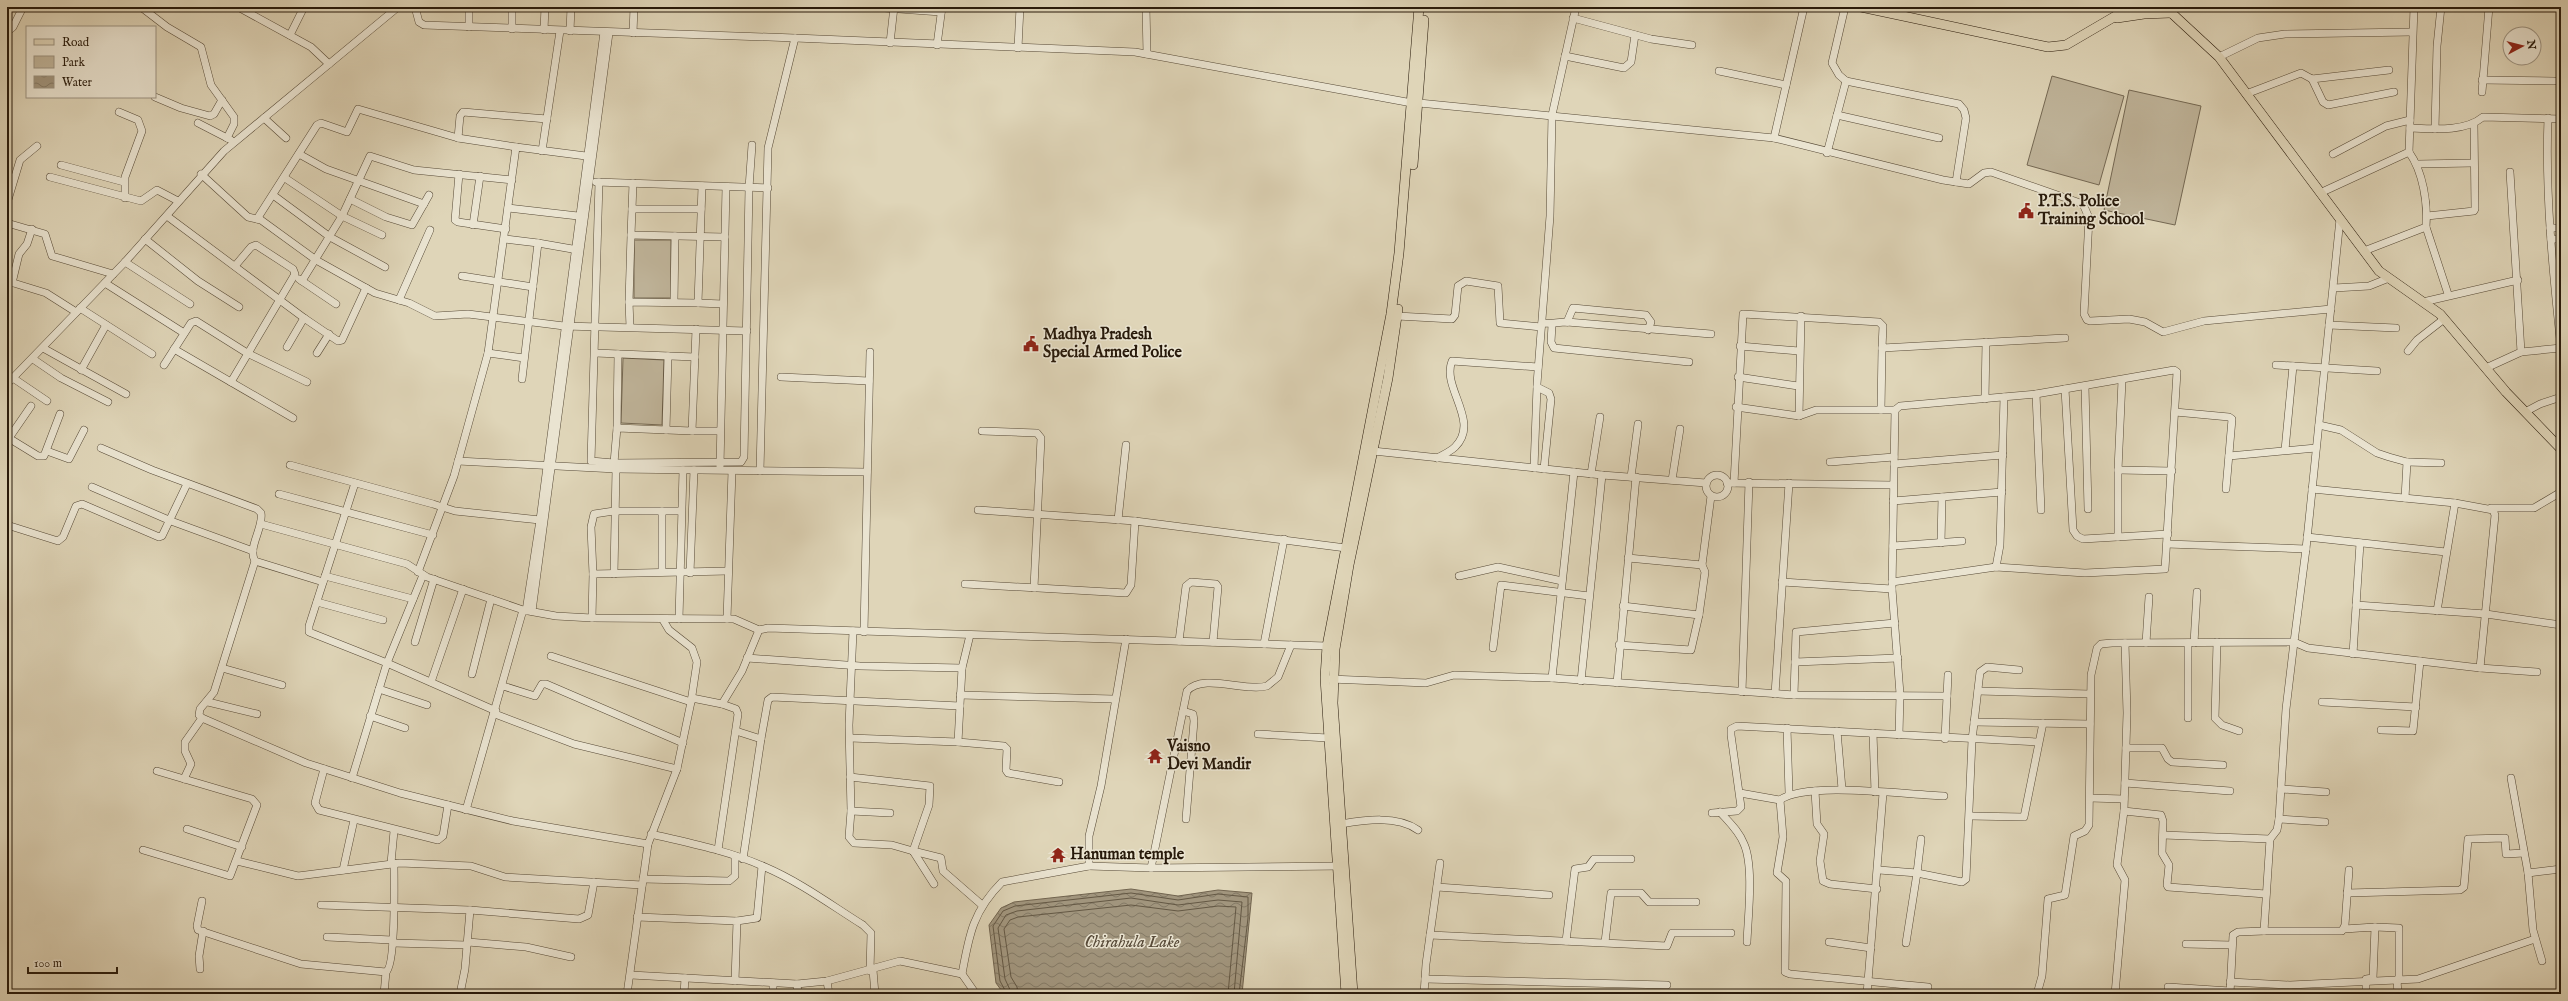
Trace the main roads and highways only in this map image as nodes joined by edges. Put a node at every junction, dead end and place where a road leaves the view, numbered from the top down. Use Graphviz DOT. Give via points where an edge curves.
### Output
graph roads {
  1 [pos="1419,7"];
  2 [pos="1425,7"];
  3 [pos="1861,7"];
  4 [pos="2131,7"];
  5 [pos="2167,10"];
  6 [pos="2113,19"];
  7 [pos="1415,103"];
  8 [pos="2561,449"];
  9 [pos="1329,679"];
  10 [pos="1341,866"];
  11 [pos="1346,994"];
  12 [pos="1353,994"];
  1 -- 7 [label="main road"];
  2 -- 7 [label="main road"];
  3 -- 6 [label="main road" via="2048,46 2066,45"];
  4 -- 6 [label="main road"];
  5 -- 6 [label="main road"];
  5 -- 8 [label="main road" via="2219,57 2379,271 2444,318 2525,412"];
  7 -- 9 [label="main road" via="1397,316 1388,378"];
  7 -- 9 [label="main road" via="1391,314 1327,646"];
  9 -- 10 [label="main road" via="1341,824"];
  9 -- 10 [label="main road" via="1328,738"];
  10 -- 11 [label="main road"];
  10 -- 12 [label="main road"];
}
